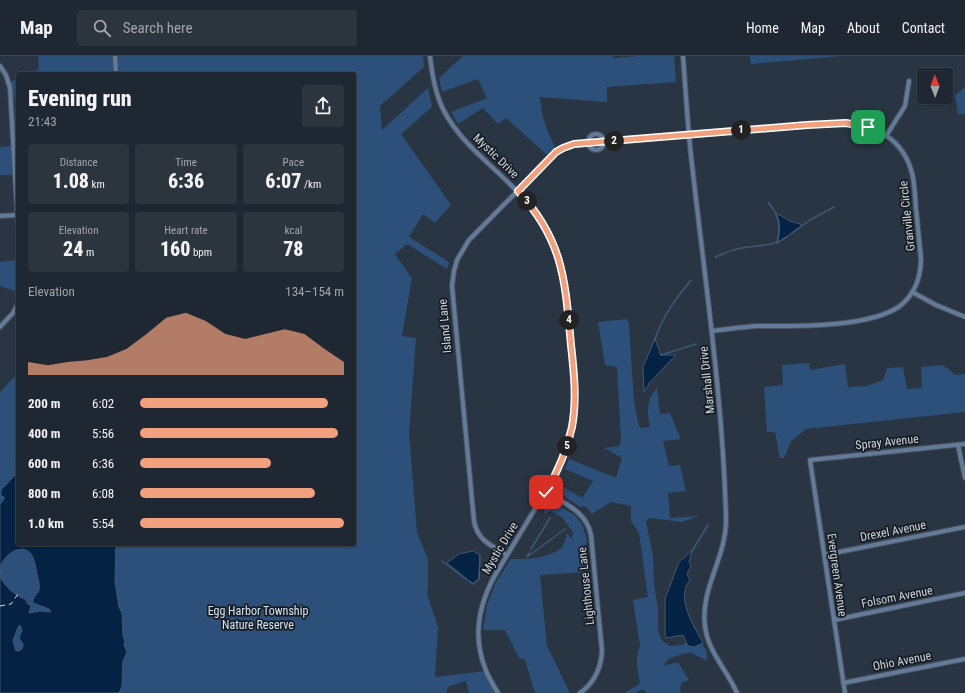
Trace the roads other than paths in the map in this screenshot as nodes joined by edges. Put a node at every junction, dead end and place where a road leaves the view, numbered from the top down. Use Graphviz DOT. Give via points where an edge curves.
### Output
graph roads {
  1 [pos="115,56"];
  2 [pos="430,56"];
  3 [pos="683,56"];
  4 [pos="0,66"];
  5 [pos="116,72"];
  6 [pos="909,81"];
  7 [pos="689,134"];
  8 [pos="886,136"];
  9 [pos="604,142"];
  10 [pos="588,143"];
  11 [pos="518,191"];
  12 [pos="16,197"];
  13 [pos="16,215"];
  14 [pos="0,216"];
  15 [pos="912,292"];
  16 [pos="16,308"];
  17 [pos="965,317"];
  18 [pos="0,327"];
  19 [pos="712,331"];
  20 [pos="965,444"];
  21 [pos="958,445"];
  22 [pos="810,460"];
  23 [pos="965,478"];
  24 [pos="546,492"];
  25 [pos="965,527"];
  26 [pos="507,555"];
  27 [pos="824,555"];
  28 [pos="965,593"];
  29 [pos="834,620"];
  30 [pos="965,659"];
  31 [pos="844,683"];
  32 [pos="583,692"];
  33 [pos="498,693"];
  34 [pos="737,693"];
  35 [pos="845,693"];
  1 -- 5 [label="street"];
  2 -- 11 [label="street, Mystic Drive" via="436,90 450,122 466,142"];
  3 -- 7 [label="street, Marshall Drive"];
  4 -- 12 [label="street" via="10,88"];
  6 -- 8 [label="street" via="905,106"];
  7 -- 8 [label="street, Granville Circle" via="846,123 868,127"];
  7 -- 9 [label="street, Island Lane"];
  7 -- 19 [label="street, Marshall Drive"];
  8 -- 15 [label="street, Granville Circle" via="896,143 906,158 914,179 921,267 918,282"];
  9 -- 10 [label="street, Island Lane"];
  9 -- 10 [label="street, Island Lane" via="598,149"];
  9 -- 10 [label="street, Island Lane" via="602,137 596,134 590,137"];
  10 -- 11 [label="street, Island Lane" via="570,145 559,150"];
  11 -- 24 [label="street, Mystic Drive" via="545,227 559,259 566,287 574,371 572,426 560,465"];
  11 -- 26 [label="street, Island Lane" via="466,244 456,265 452,286 475,526 483,540"];
  13 -- 14 [label="street"];
  15 -- 17 [label="street"];
  15 -- 19 [label="street, Granville Circle" via="901,305 888,312 854,321"];
  16 -- 18 [label="street"];
  19 -- 34 [label="street, Marshall Drive" via="719,389 726,524 722,552 706,598 704,619 712,651"];
  20 -- 21 [label="street, Spray Avenue"];
  21 -- 22 [label="street, Spray Avenue"];
  21 -- 23 [label="street"];
  22 -- 27 [label="street, Evergreen Avenue"];
  24 -- 26 [label="street, Mystic Drive"];
  24 -- 32 [label="street, Lighthouse Lane" via="582,515 591,532 602,652 597,673"];
  25 -- 27 [label="street, Drexel Avenue"];
  26 -- 33 [label="street, Mystic Drive" via="483,600 478,638 485,669"];
  27 -- 29 [label="street, Evergreen Avenue"];
  28 -- 29 [label="street, Folsom Avenue"];
  29 -- 31 [label="street, Evergreen Avenue"];
  30 -- 31 [label="street, Ohio Avenue"];
  31 -- 35 [label="street, Evergreen Avenue"];
}
